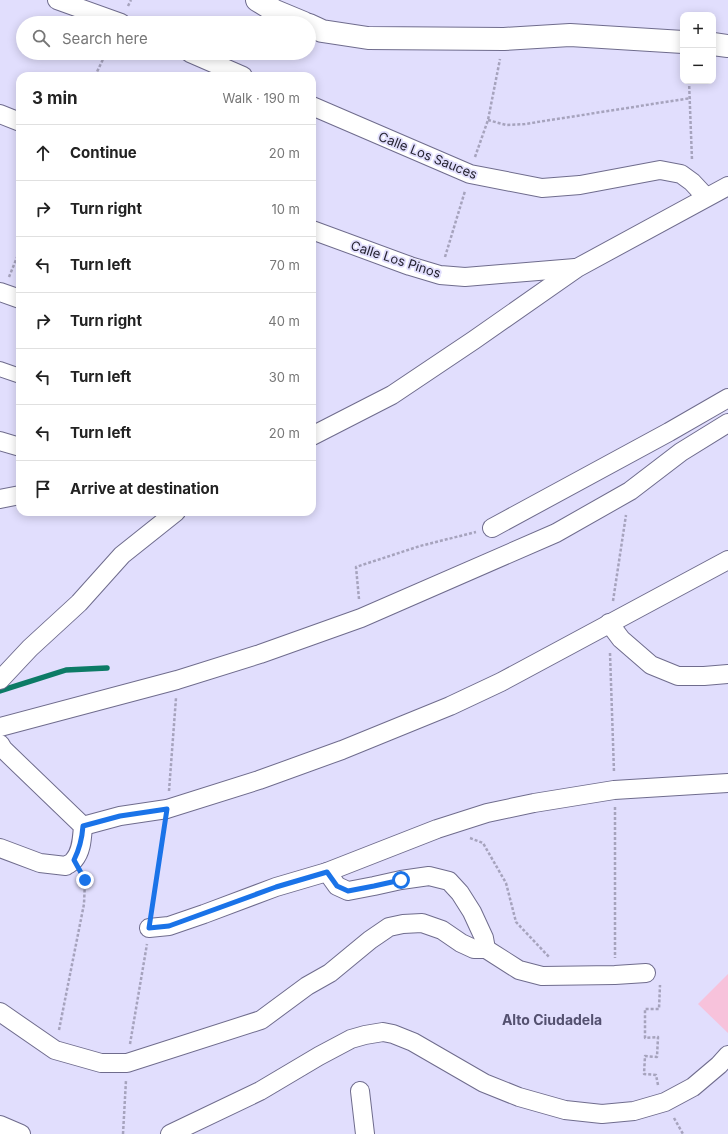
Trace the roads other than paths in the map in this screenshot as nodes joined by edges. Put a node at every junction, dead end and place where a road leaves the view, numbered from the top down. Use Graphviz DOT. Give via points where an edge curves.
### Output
graph roads {
  1 [pos="57,0"];
  2 [pos="258,0"];
  3 [pos="102,16"];
  4 [pos="287,16"];
  5 [pos="316,28"];
  6 [pos="680,42"];
  7 [pos="716,44"];
  8 [pos="728,46"];
  9 [pos="206,60"];
  10 [pos="234,72"];
  11 [pos="316,108"];
  12 [pos="0,114"];
  13 [pos="16,120"];
  14 [pos="728,186"];
  15 [pos="706,197"];
  16 [pos="316,231"];
  17 [pos="577,268"];
  18 [pos="1,292"];
  19 [pos="16,298"];
  20 [pos="0,369"];
  21 [pos="16,375"];
  22 [pos="728,398"];
  23 [pos="728,424"];
  24 [pos="669,432"];
  25 [pos="316,434"];
  26 [pos="0,441"];
  27 [pos="16,446"];
  28 [pos="681,452"];
  29 [pos="16,496"];
  30 [pos="0,499"];
  31 [pos="171,516"];
  32 [pos="492,528"];
  33 [pos="728,560"];
  34 [pos="609,623"];
  35 [pos="728,674"];
  36 [pos="0,680"];
  37 [pos="0,727"];
  38 [pos="0,744"];
  39 [pos="728,783"];
  40 [pos="83,826"];
  41 [pos="0,848"];
  42 [pos="327,872"];
  43 [pos="149,928"];
  44 [pos="486,949"];
  45 [pos="646,973"];
  46 [pos="0,1012"];
  47 [pos="728,1055"];
  48 [pos="360,1091"];
  49 [pos="0,1124"];
  50 [pos="21,1134"];
  51 [pos="170,1134"];
  52 [pos="365,1134"];
  1 -- 3 [label="street"];
  2 -- 4 [label="street"];
  5 -- 6 [label="street" via="368,38 504,39 570,35"];
  7 -- 8 [label="street"];
  9 -- 10 [label="street"];
  11 -- 15 [label="street, Calle Los Sauces" via="470,174 496,180 542,188 580,186 660,170 681,174"];
  12 -- 13 [label="street"];
  14 -- 15 [label="street"];
  15 -- 17 [label="street"];
  16 -- 17 [label="street, Calle Los Pinos" via="440,275 465,277"];
  17 -- 25 [label="street" via="392,396"];
  18 -- 19 [label="street"];
  20 -- 21 [label="street"];
  22 -- 24 [label="street"];
  23 -- 28 [label="street"];
  24 -- 28 [label="street"];
  24 -- 32 [label="street"];
  26 -- 27 [label="street"];
  28 -- 37 [label="street" via="630,491 556,533 361,618 177,680"];
  29 -- 30 [label="street"];
  31 -- 36 [label="street" via="122,555 79,603"];
  33 -- 34 [label="street"];
  34 -- 35 [label="street" via="621,639 651,665 678,676"];
  34 -- 40 [label="street" via="501,682 450,706 342,750 167,809 120,816"];
  38 -- 40 [label="street"];
  39 -- 42 [label="street" via="614,790 487,813 437,829"];
  40 -- 41 [label="street" via="79,851 74,860 66,866 40,863"];
  42 -- 43 [label="street" via="276,887 169,926"];
  42 -- 44 [label="street" via="337,886 348,891 429,876 448,881 460,893 472,912 484,938"];
  44 -- 45 [label="street" via="519,970 542,976"];
  44 -- 46 [label="street" via="474,949 461,944 442,930 422,923 390,927 330,973 307,986 261,1020 127,1064 101,1064 55,1050"];
  47 -- 51 [label="street" via="694,1087 661,1103 634,1111 602,1114 565,1110 518,1097 484,1084 413,1042 383,1032 351,1039 260,1091"];
  48 -- 52 [label="street"];
  49 -- 50 [label="street"];
}
